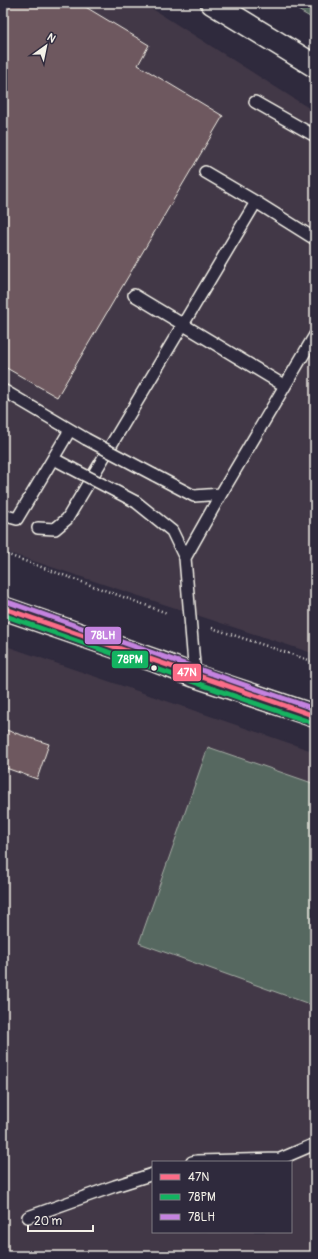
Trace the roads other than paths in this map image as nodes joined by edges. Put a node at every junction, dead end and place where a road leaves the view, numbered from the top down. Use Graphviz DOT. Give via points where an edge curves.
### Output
graph roads {
  1 [pos="212,3"];
  2 [pos="315,66"];
  3 [pos="255,102"];
  4 [pos="315,136"];
  5 [pos="205,172"];
  6 [pos="256,202"];
  7 [pos="315,239"];
  8 [pos="134,294"];
  9 [pos="183,325"];
  10 [pos="315,335"];
  11 [pos="285,386"];
  12 [pos="3,390"];
  13 [pos="70,430"];
  14 [pos="54,459"];
  15 [pos="221,494"];
  16 [pos="3,515"];
  17 [pos="38,528"];
  18 [pos="185,558"];
  19 [pos="3,608"];
  20 [pos="195,676"];
  21 [pos="315,716"];
  22 [pos="315,1144"];
  23 [pos="197,1161"];
  24 [pos="152,1174"];
  25 [pos="28,1217"];
  1 -- 2 [label="main road"];
  3 -- 4 [label="lane"];
  5 -- 6 [label="lane"];
  6 -- 7 [label="lane"];
  6 -- 9 [label="lane"];
  8 -- 9 [label="lane"];
  9 -- 11 [label="lane"];
  9 -- 17 [label="lane" via="67,519 55,529"];
  10 -- 11 [label="lane"];
  11 -- 15 [label="lane"];
  12 -- 13 [label="lane"];
  13 -- 14 [label="lane"];
  13 -- 15 [label="lane, bridge" via="194,496"];
  14 -- 16 [label="lane" via="16,520"];
  14 -- 18 [label="lane, bridge" via="136,502 172,531"];
  15 -- 18 [label="lane"];
  18 -- 20 [label="lane"];
  19 -- 20 [label="main road"];
  20 -- 21 [label="main road"];
  22 -- 23 [label="lane" via="280,1158"];
  24 -- 25 [label="lane"];
}
